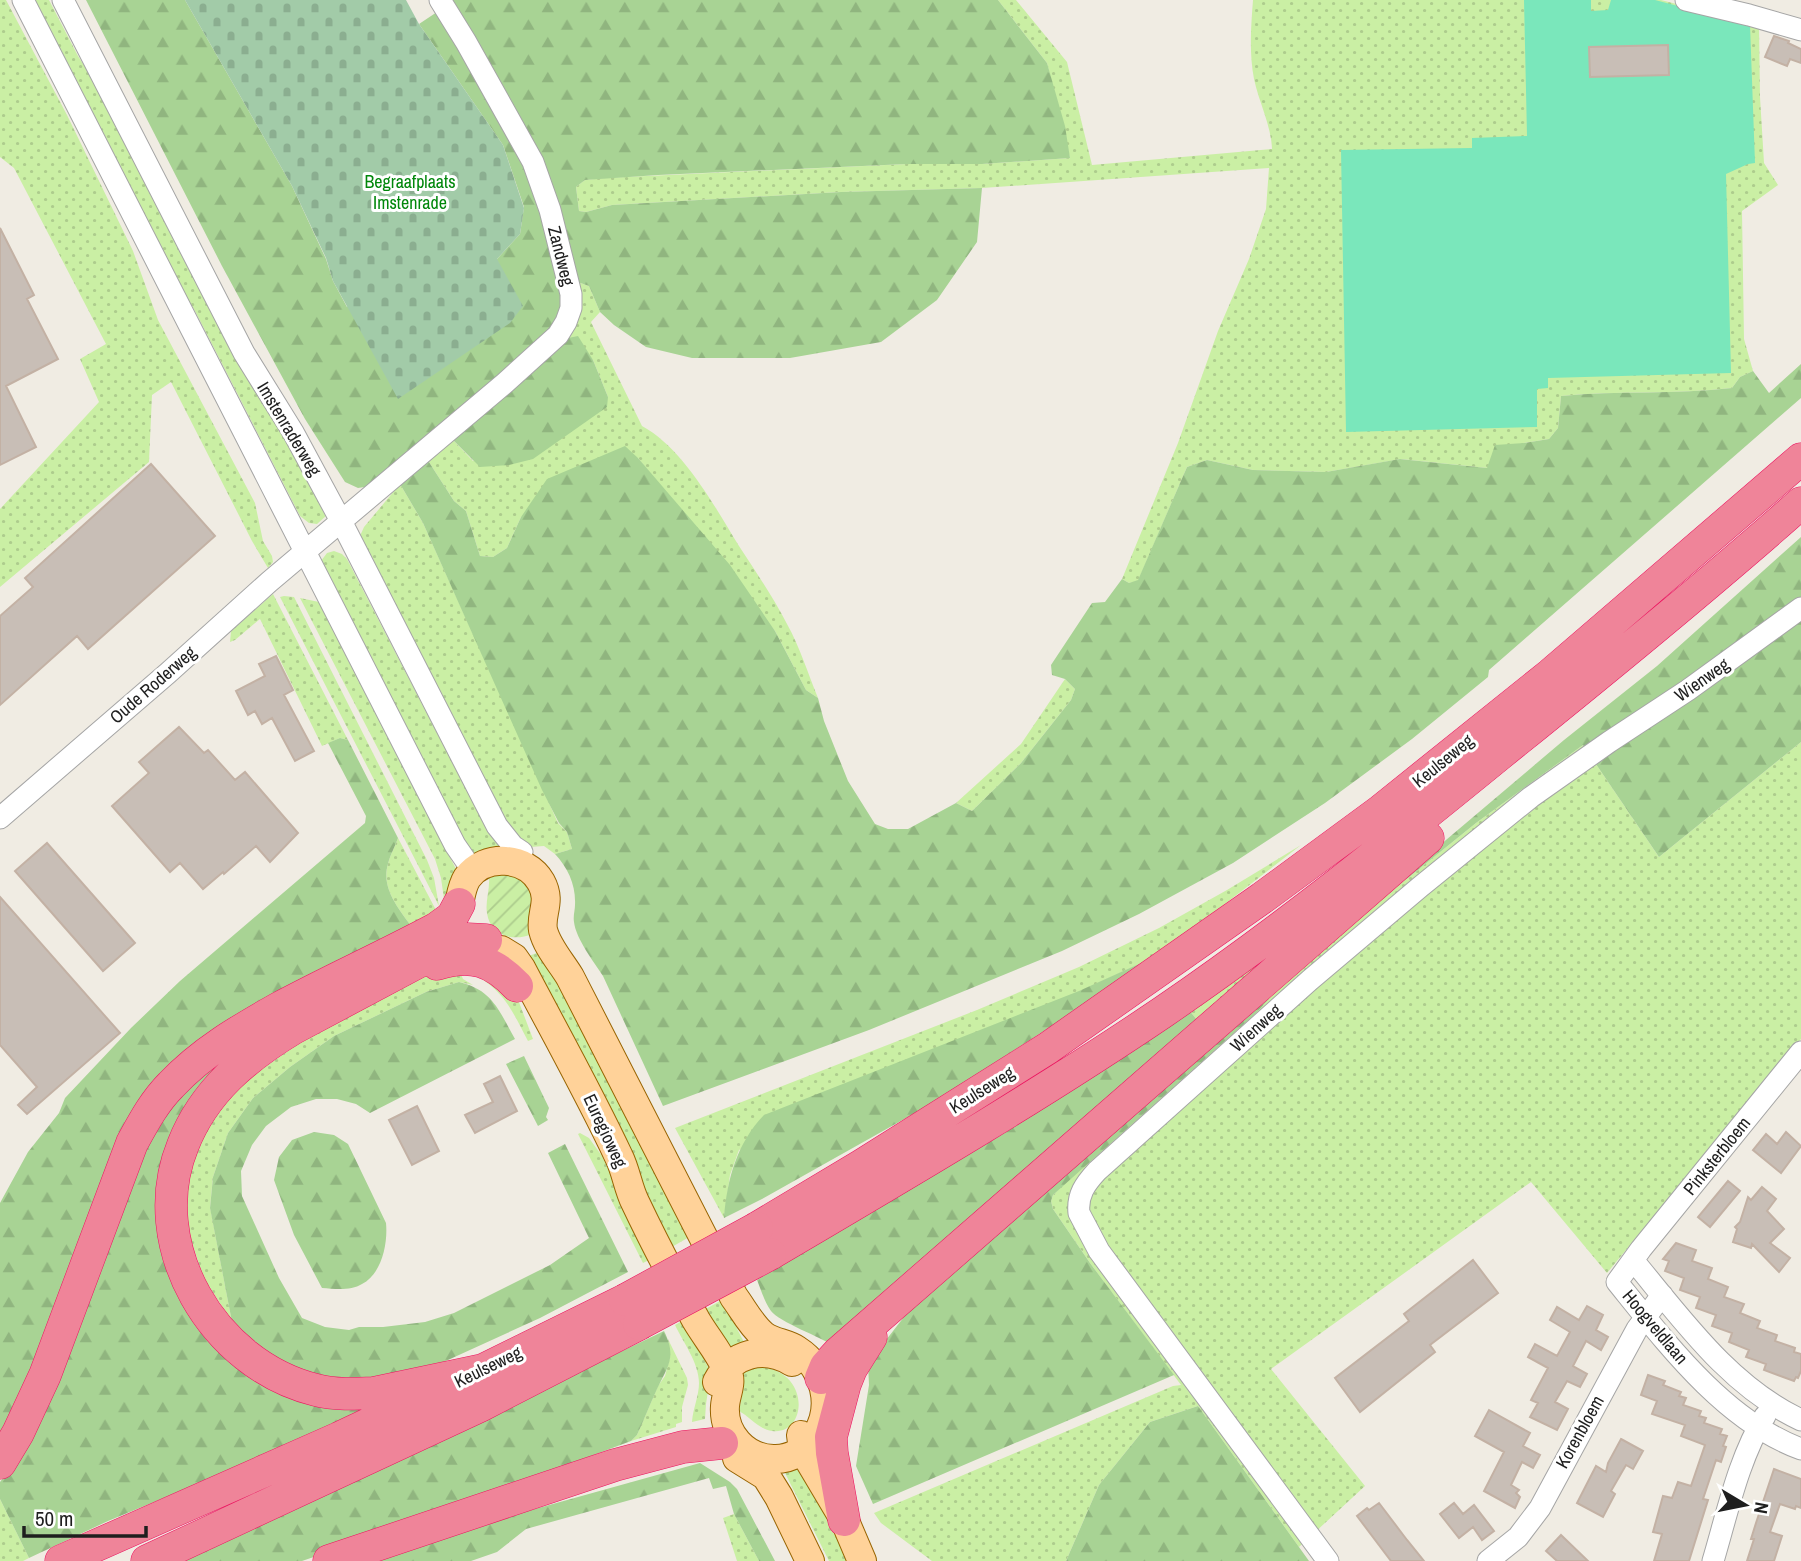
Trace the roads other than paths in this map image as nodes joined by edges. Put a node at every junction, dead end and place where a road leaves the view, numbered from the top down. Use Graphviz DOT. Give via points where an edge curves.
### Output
graph roads {
  1 [pos="23,0"];
  2 [pos="63,0"];
  3 [pos="440,0"];
  4 [pos="1686,0"];
  5 [pos="1801,30"];
  6 [pos="1801,459"];
  7 [pos="1801,503"];
  8 [pos="341,521"];
  9 [pos="306,552"];
  10 [pos="1801,608"];
  11 [pos="1580,690"];
  12 [pos="0,818"];
  13 [pos="522,852"];
  14 [pos="466,887"];
  15 [pos="551,931"];
  16 [pos="494,945"];
  17 [pos="399,972"];
  18 [pos="517,986"];
  19 [pos="1801,1052"];
  20 [pos="633,1199"];
  21 [pos="763,1241"];
  22 [pos="1633,1261"];
  23 [pos="1662,1294"];
  24 [pos="632,1312"];
  25 [pos="883,1314"];
  26 [pos="1646,1318"];
  27 [pos="772,1347"];
  28 [pos="483,1370"];
  29 [pos="721,1375"];
  30 [pos="821,1378"];
  31 [pos="1772,1405"];
  32 [pos="1801,1420"];
  33 [pos="1758,1428"];
  34 [pos="807,1440"];
  35 [pos="734,1445"];
  36 [pos="1801,1449"];
  37 [pos="0,1463"];
  38 [pos="844,1520"];
  39 [pos="61,1561"];
  40 [pos="147,1561"];
  41 [pos="329,1561"];
  42 [pos="810,1561"];
  43 [pos="824,1561"];
  44 [pos="862,1561"];
  45 [pos="1328,1561"];
  46 [pos="1488,1561"];
  47 [pos="1713,1561"];
  1 -- 9 [label="street"];
  2 -- 8 [label="street, Imstenraderweg" via="244,353"];
  3 -- 8 [label="street, Zandweg" via="533,162 550,210 570,308 558,335"];
  4 -- 5 [label="street"];
  6 -- 21 [label="highway, Keulseweg" via="1551,674 1358,828 1048,1048 870,1160"];
  7 -- 11 [label="highway, Keulseweg"];
  8 -- 9 [label="street, Zandweg"];
  8 -- 13 [label="street, Imstenraderweg" via="496,826"];
  9 -- 12 [label="street, Oude Roderweg"];
  9 -- 14 [label="street" via="455,845"];
  10 -- 45 [label="street, Wienweg" via="1531,797 1470,846 1310,980 1097,1171 1082,1190 1079,1213 1099,1251"];
  11 -- 21 [label="highway, Keulseweg" via="1398,837 1165,1011 985,1126"];
  11 -- 25 [label="highway" via="1421,845"];
  13 -- 15 [label="main road" via="542,863 556,881 561,903"];
  14 -- 15 [label="main road" via="490,862 518,863 540,881 546,899 543,926"];
  14 -- 16 [label="main road" via="477,891 474,917 478,929"];
  14 -- 37 [label="highway" via="452,917 437,928 238,1031 169,1086 132,1143 46,1375"];
  15 -- 16 [label="main road" via="539,944 521,951"];
  15 -- 27 [label="main road" via="734,1297"];
  16 -- 17 [label="highway" via="475,938 458,942"];
  16 -- 20 [label="main road, Euregioweg" via="522,968 621,1160"];
  17 -- 18 [label="highway" via="420,971 451,960 480,961 504,972"];
  17 -- 28 [label="highway" via="273,1041 215,1089 191,1127 175,1169 171,1202 176,1244 187,1280 211,1320 234,1346 282,1378 318,1391 357,1394"];
  18 -- 20 [label="main road"];
  19 -- 22 [label="street, Pinksterbloem"];
  20 -- 29 [label="main road, Euregioweg" via="696,1320 715,1371"];
  21 -- 24 [label="highway, Keulseweg, bridge"];
  22 -- 23 [label="street, Hoogveldlaan"];
  22 -- 26 [label="street, Hoogveldlaan" via="1617,1282"];
  23 -- 26 [label="street, Korenbloem"];
  23 -- 31 [label="street, Hoogveldlaan" via="1731,1372"];
  24 -- 28 [label="highway, Keulseweg"];
  24 -- 40 [label="highway, Keulseweg" via="481,1406"];
  25 -- 30 [label="highway" via="838,1353"];
  25 -- 38 [label="highway" via="845,1384 831,1437"];
  26 -- 33 [label="street, Hoogveldlaan" via="1699,1378"];
  26 -- 46 [label="street, Korenbloem" via="1540,1508 1518,1537"];
  27 -- 29 [label="main road" via="732,1362"];
  27 -- 30 [label="main road" via="797,1350"];
  27 -- 34 [label="main road" via="808,1382 813,1410"];
  28 -- 39 [label="highway, Keulseweg"];
  29 -- 35 [label="main road" via="711,1401"];
  30 -- 34 [label="main road" via="824,1416"];
  31 -- 32 [label="street, Hoogveldlaan"];
  31 -- 33 [label="street"];
  33 -- 36 [label="street, Hoogveldlaan"];
  33 -- 47 [label="street"];
  34 -- 35 [label="main road" via="783,1458 772,1459"];
  34 -- 35 [label="main road" via="769,1445 738,1424"];
  34 -- 38 [label="main road" via="818,1448"];
  35 -- 41 [label="highway" via="660,1437 615,1465"];
  35 -- 42 [label="main road" via="766,1476"];
  35 -- 43 [label="main road" via="781,1475"];
  38 -- 44 [label="main road"];
}
